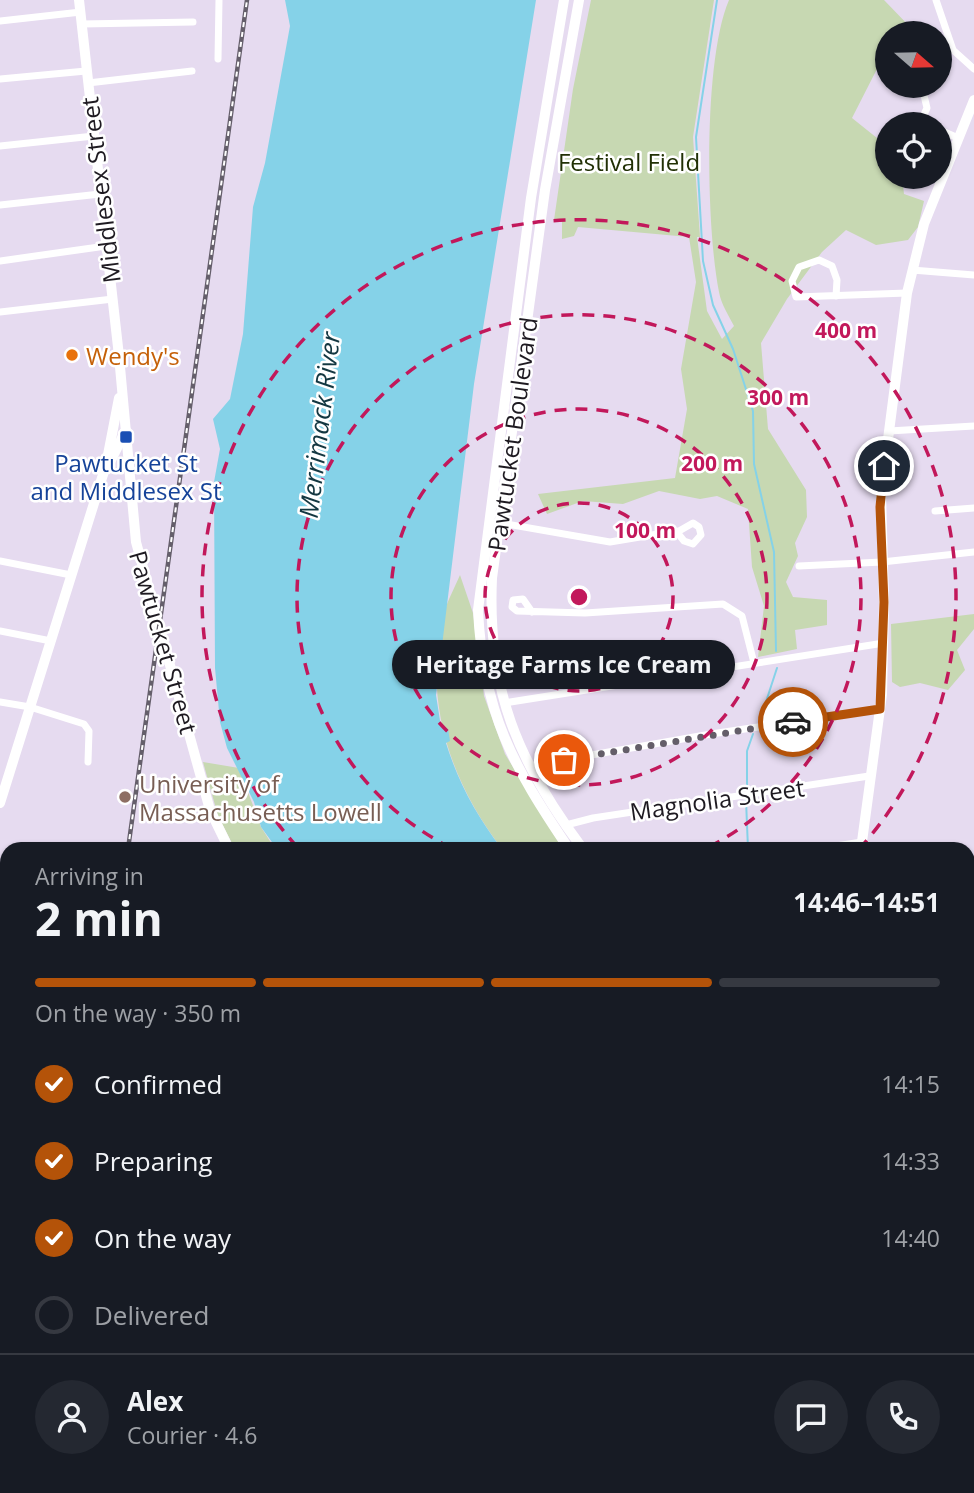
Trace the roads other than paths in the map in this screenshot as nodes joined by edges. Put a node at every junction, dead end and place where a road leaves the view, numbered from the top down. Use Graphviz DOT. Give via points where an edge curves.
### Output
graph roads {
  1 [pos="79,0"];
  2 [pos="219,0"];
  3 [pos="564,0"];
  4 [pos="579,0"];
  5 [pos="936,0"];
  6 [pos="80,12"];
  7 [pos="0,21"];
  8 [pos="193,22"];
  9 [pos="82,24"];
  10 [pos="218,59"];
  11 [pos="974,69"];
  12 [pos="86,71"];
  13 [pos="192,71"];
  14 [pos="0,79"];
  15 [pos="88,83"];
  16 [pos="973,103"];
  17 [pos="952,135"];
  18 [pos="94,136"];
  19 [pos="958,138"];
  20 [pos="0,146"];
  21 [pos="952,150"];
  22 [pos="936,189"];
  23 [pos="100,194"];
  24 [pos="0,205"];
  25 [pos="106,246"];
  26 [pos="0,261"];
  27 [pos="912,270"];
  28 [pos="974,275"];
  29 [pos="907,293"];
  30 [pos="836,296"];
  31 [pos="113,299"];
  32 [pos="0,312"];
  33 [pos="121,380"];
  34 [pos="974,426"];
  35 [pos="126,430"];
  36 [pos="889,431"];
  37 [pos="106,465"];
  38 [pos="974,508"];
  39 [pos="935,512"];
  40 [pos="501,523"];
  41 [pos="679,531"];
  42 [pos="974,552"];
  43 [pos="0,561"];
  44 [pos="882,562"];
  45 [pos="799,566"];
  46 [pos="71,575"];
  47 [pos="532,612"];
  48 [pos="0,631"];
  49 [pos="51,641"];
  50 [pos="884,643"];
  51 [pos="754,663"];
  52 [pos="0,702"];
  53 [pos="504,703"];
  54 [pos="30,707"];
  55 [pos="880,709"];
  56 [pos="88,762"];
  57 [pos="530,766"];
  58 [pos="869,776"];
  59 [pos="0,803"];
  60 [pos="566,825"];
  61 [pos="226,842"];
  62 [pos="565,842"];
  63 [pos="578,842"];
  64 [pos="861,842"];
  1 -- 6 [label="main road, Middlesex Street"];
  2 -- 10 [label="street"];
  3 -- 62 [label="main road, Pawtucket Boulevard" via="531,198 478,610 482,667 498,726 520,772"];
  4 -- 40 [label="main road, Pawtucket Boulevard" via="542,213"];
  5 -- 11 [label="street" via="953,50"];
  6 -- 7 [label="street"];
  6 -- 9 [label="main road, Middlesex Street"];
  8 -- 9 [label="street"];
  9 -- 12 [label="main road, Middlesex Street"];
  12 -- 14 [label="street"];
  12 -- 15 [label="main road, Middlesex Street"];
  13 -- 15 [label="street"];
  15 -- 18 [label="main road, Middlesex Street"];
  16 -- 19 [label="main road"];
  17 -- 19 [label="street"];
  18 -- 20 [label="street"];
  18 -- 23 [label="main road, Middlesex Street"];
  19 -- 21 [label="main road"];
  22 -- 27 [label="main road"];
  23 -- 24 [label="street"];
  23 -- 25 [label="main road, Middlesex Street"];
  25 -- 26 [label="street"];
  25 -- 31 [label="main road, Middlesex Street"];
  27 -- 28 [label="street"];
  27 -- 29 [label="main road"];
  29 -- 30 [label="street"];
  29 -- 36 [label="main road"];
  30 -- 30 [label="street" via="796,297 792,281 799,267 819,260 831,266 837,280"];
  31 -- 32 [label="street"];
  31 -- 33 [label="main road, Middlesex Street"];
  33 -- 35 [label="main road, Middlesex Street"];
  33 -- 37 [label="main road, Middlesex Street"];
  34 -- 36 [label="street"];
  35 -- 37 [label="main road, Middlesex Street"];
  35 -- 61 [label="main road, Pawtucket Street" via="136,542 208,801"];
  36 -- 44 [label="main road" via="880,507"];
  37 -- 46 [label="main road, Middlesex Street"];
  38 -- 39 [label="street"];
  40 -- 41 [label="street" via="610,542"];
  40 -- 53 [label="main road, Pawtucket Boulevard" via="491,623"];
  42 -- 44 [label="street"];
  43 -- 46 [label="street"];
  44 -- 45 [label="street"];
  44 -- 50 [label="main road"];
  46 -- 49 [label="main road, Middlesex Street"];
  47 -- 51 [label="street" via="603,613 723,604 742,617"];
  48 -- 49 [label="street"];
  49 -- 54 [label="main road, Middlesex Street"];
  50 -- 51 [label="street"];
  50 -- 55 [label="main road"];
  51 -- 53 [label="street"];
  52 -- 54 [label="street"];
  53 -- 57 [label="main road, Pawtucket Boulevard"];
  54 -- 56 [label="street" via="88,727"];
  54 -- 59 [label="main road, Middlesex Street"];
  55 -- 57 [label="street"];
  55 -- 58 [label="main road"];
  57 -- 60 [label="main road, Pawtucket Boulevard"];
  58 -- 60 [label="street, Magnolia Street"];
  58 -- 64 [label="main road"];
  60 -- 63 [label="main road, Pawtucket Boulevard"];
}
